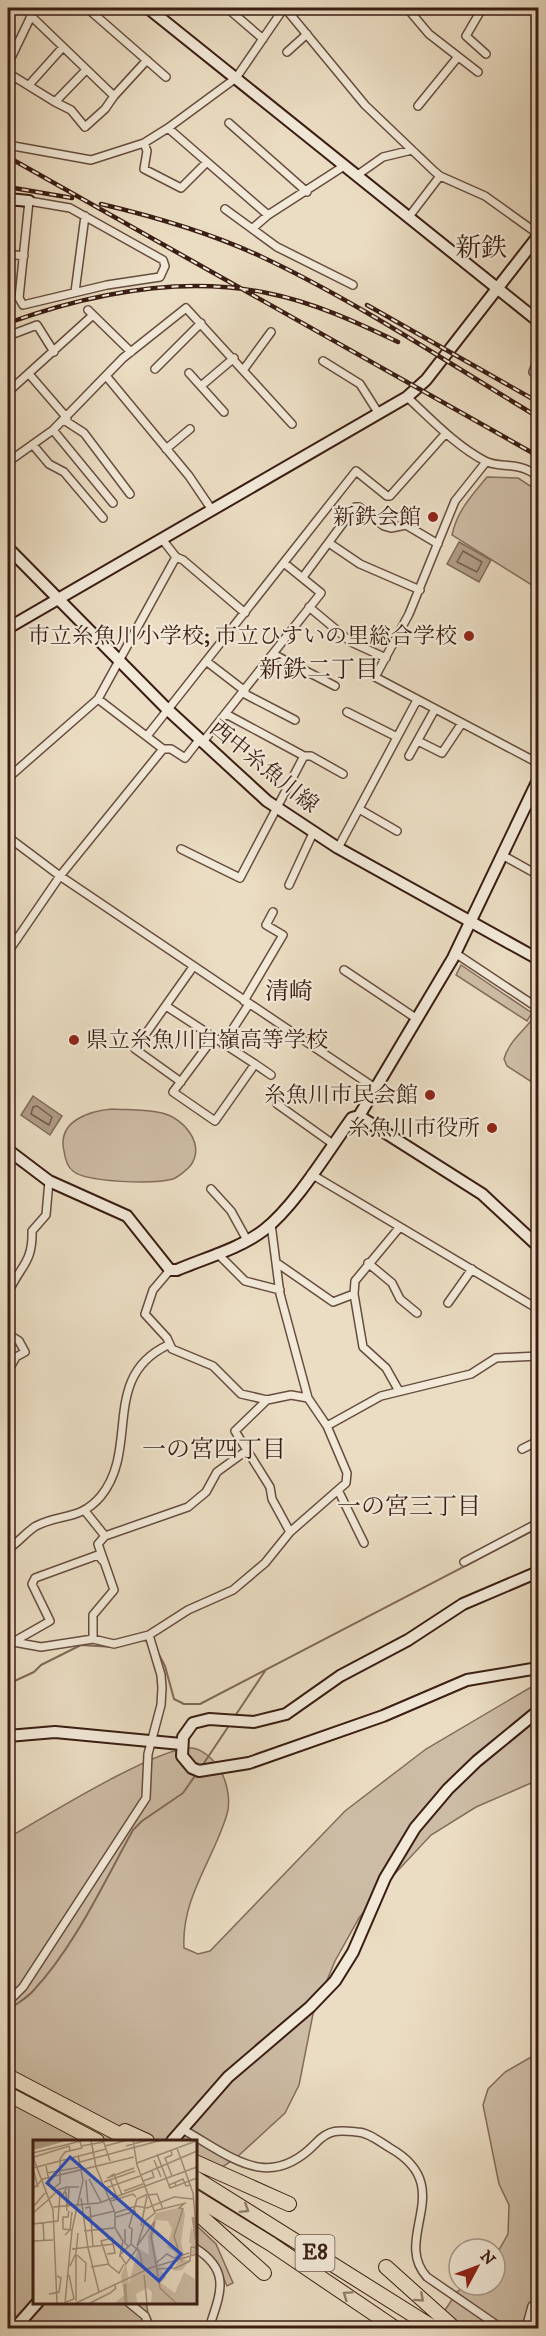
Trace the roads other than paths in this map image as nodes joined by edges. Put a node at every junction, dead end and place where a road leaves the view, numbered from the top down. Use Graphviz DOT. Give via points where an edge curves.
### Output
graph roads {
  1 [pos="35,8"];
  2 [pos="87,8"];
  3 [pos="148,8"];
  4 [pos="227,8"];
  5 [pos="284,8"];
  6 [pos="407,8"];
  7 [pos="470,8"];
  8 [pos="30,15"];
  9 [pos="307,34"];
  10 [pos="263,39"];
  11 [pos="63,47"];
  12 [pos="287,52"];
  13 [pos="486,54"];
  14 [pos="457,58"];
  15 [pos="147,60"];
  16 [pos="8,63"];
  17 [pos="86,70"];
  18 [pos="477,72"];
  19 [pos="8,73"];
  20 [pos="166,77"];
  21 [pos="236,78"];
  22 [pos="29,85"];
  23 [pos="114,96"];
  24 [pos="55,102"];
  25 [pos="418,106"];
  26 [pos="229,123"];
  27 [pos="168,128"];
  28 [pos="144,143"];
  29 [pos="8,145"];
  30 [pos="412,150"];
  31 [pos="207,162"];
  32 [pos="344,166"];
  33 [pos="356,176"];
  34 [pos="440,176"];
  35 [pos="307,192"];
  36 [pos="8,199"];
  37 [pos="29,201"];
  38 [pos="225,209"];
  39 [pos="268,215"];
  40 [pos="85,216"];
  41 [pos="408,218"];
  42 [pos="253,228"];
  43 [pos="538,235"];
  44 [pos="8,254"];
  45 [pos="24,256"];
  46 [pos="353,285"];
  47 [pos="497,290"];
  48 [pos="75,292"];
  49 [pos="538,321"];
  50 [pos="201,323"];
  51 [pos="271,332"];
  52 [pos="8,336"];
  53 [pos="54,352"];
  54 [pos="131,352"];
  55 [pos="234,358"];
  56 [pos="538,359"];
  57 [pos="323,361"];
  58 [pos="155,369"];
  59 [pos="244,369"];
  60 [pos="189,373"];
  61 [pos="29,374"];
  62 [pos="106,377"];
  63 [pos="538,377"];
  64 [pos="201,386"];
  65 [pos="8,392"];
  66 [pos="407,397"];
  67 [pos="224,412"];
  68 [pos="379,414"];
  69 [pos="66,419"];
  70 [pos="292,424"];
  71 [pos="190,429"];
  72 [pos="53,430"];
  73 [pos="446,433"];
  74 [pos="33,445"];
  75 [pos="166,449"];
  76 [pos="8,462"];
  77 [pos="486,462"];
  78 [pos="538,476"];
  79 [pos="130,494"];
  80 [pos="113,503"];
  81 [pos="212,510"];
  82 [pos="103,518"];
  83 [pos="162,539"];
  84 [pos="329,543"];
  85 [pos="438,544"];
  86 [pos="8,548"];
  87 [pos="176,557"];
  88 [pos="284,562"];
  89 [pos="303,577"];
  90 [pos="420,590"];
  91 [pos="58,599"];
  92 [pos="309,608"];
  93 [pos="245,613"];
  94 [pos="8,628"];
  95 [pos="273,654"];
  96 [pos="386,658"];
  97 [pos="119,661"];
  98 [pos="206,661"];
  99 [pos="335,686"];
  100 [pos="244,692"];
  101 [pos="98,699"];
  102 [pos="417,700"];
  103 [pos="435,709"];
  104 [pos="167,710"];
  105 [pos="347,712"];
  106 [pos="226,714"];
  107 [pos="295,720"];
  108 [pos="462,723"];
  109 [pos="147,736"];
  110 [pos="397,737"];
  111 [pos="418,741"];
  112 [pos="201,742"];
  113 [pos="163,749"];
  114 [pos="304,756"];
  115 [pos="409,756"];
  116 [pos="538,763"];
  117 [pos="343,774"];
  118 [pos="8,778"];
  119 [pos="538,780"];
  120 [pos="277,808"];
  121 [pos="359,809"];
  122 [pos="397,831"];
  123 [pos="314,833"];
  124 [pos="8,837"];
  125 [pos="338,848"];
  126 [pos="181,849"];
  127 [pos="502,855"];
  128 [pos="538,875"];
  129 [pos="60,876"];
  130 [pos="289,885"];
  131 [pos="273,912"];
  132 [pos="469,921"];
  133 [pos="8,952"];
  134 [pos="455,953"];
  135 [pos="538,959"];
  136 [pos="193,967"];
  137 [pos="344,970"];
  138 [pos="247,1003"];
  139 [pos="166,1006"];
  140 [pos="538,1008"];
  141 [pos="417,1019"];
  142 [pos="214,1037"];
  143 [pos="223,1044"];
  144 [pos="255,1064"];
  145 [pos="271,1075"];
  146 [pos="181,1082"];
  147 [pos="375,1088"];
  148 [pos="277,1104"];
  149 [pos="359,1116"];
  150 [pos="333,1144"];
  151 [pos="8,1150"];
  152 [pos="311,1174"];
  153 [pos="49,1181"];
  154 [pos="211,1189"];
  155 [pos="271,1224"];
  156 [pos="399,1228"];
  157 [pos="247,1240"];
  158 [pos="538,1246"];
  159 [pos="217,1253"];
  160 [pos="277,1263"];
  161 [pos="368,1263"];
  162 [pos="472,1269"];
  163 [pos="170,1270"];
  164 [pos="280,1290"];
  165 [pos="8,1293"];
  166 [pos="354,1294"];
  167 [pos="448,1303"];
  168 [pos="538,1309"];
  169 [pos="417,1313"];
  170 [pos="8,1334"];
  171 [pos="168,1345"];
  172 [pos="538,1356"];
  173 [pos="8,1369"];
  174 [pos="399,1390"];
  175 [pos="309,1398"];
  176 [pos="267,1400"];
  177 [pos="327,1426"];
  178 [pos="538,1441"];
  179 [pos="522,1449"];
  180 [pos="246,1451"];
  181 [pos="338,1490"];
  182 [pos="85,1511"];
  183 [pos="538,1523"];
  184 [pos="290,1532"];
  185 [pos="105,1536"];
  186 [pos="364,1544"];
  187 [pos="8,1548"];
  188 [pos="104,1561"];
  189 [pos="464,1562"];
  190 [pos="538,1572"];
  191 [pos="149,1635"];
  192 [pos="93,1639"];
  193 [pos="10,1642"];
  194 [pos="538,1668"];
  195 [pos="538,1711"];
  196 [pos="8,1736"];
  197 [pos="152,1741"];
  198 [pos="181,1744"];
  199 [pos="8,2002"];
  200 [pos="8,2076"];
  201 [pos="8,2095"];
  202 [pos="62,2103"];
  203 [pos="182,2129"];
  204 [pos="85,2140"];
  205 [pos="95,2140"];
  206 [pos="130,2140"];
  207 [pos="145,2140"];
  208 [pos="173,2140"];
  209 [pos="196,2162"];
  210 [pos="196,2179"];
  211 [pos="196,2198"];
  212 [pos="289,2204"];
  213 [pos="196,2212"];
  214 [pos="196,2249"];
  215 [pos="386,2267"];
  216 [pos="264,2273"];
  217 [pos="538,2301"];
  218 [pos="36,2303"];
  219 [pos="130,2303"];
  220 [pos="15,2328"];
  221 [pos="150,2328"];
  222 [pos="209,2328"];
  223 [pos="395,2328"];
  224 [pos="434,2328"];
  225 [pos="454,2328"];
  226 [pos="501,2328"];
  227 [pos="526,2328"];
  1 -- 8 [label="street"];
  2 -- 15 [label="street"];
  3 -- 21 [label="street"];
  4 -- 10 [label="street"];
  5 -- 9 [label="street"];
  5 -- 10 [label="street"];
  6 -- 14 [label="street"];
  7 -- 13 [label="street" via="480,12 466,36"];
  8 -- 11 [label="street"];
  8 -- 16 [label="street"];
  9 -- 12 [label="street"];
  9 -- 30 [label="street" via="365,105"];
  10 -- 21 [label="street"];
  11 -- 17 [label="street"];
  11 -- 22 [label="street"];
  14 -- 18 [label="street"];
  14 -- 25 [label="street"];
  15 -- 20 [label="street"];
  15 -- 23 [label="street"];
  17 -- 23 [label="street"];
  17 -- 24 [label="street"];
  19 -- 22 [label="street"];
  21 -- 27 [label="street"];
  21 -- 32 [label="street"];
  22 -- 24 [label="street"];
  23 -- 24 [label="street" via="85,127 70,110"];
  26 -- 35 [label="street"];
  27 -- 28 [label="street"];
  27 -- 31 [label="street"];
  28 -- 29 [label="street" via="91,160"];
  28 -- 31 [label="street" via="144,169 182,188"];
  30 -- 33 [label="street" via="383,157"];
  30 -- 34 [label="street"];
  31 -- 39 [label="street"];
  32 -- 33 [label="street"];
  32 -- 35 [label="street"];
  33 -- 41 [label="street"];
  34 -- 41 [label="street"];
  34 -- 43 [label="street" via="485,196"];
  35 -- 39 [label="street"];
  36 -- 37 [label="street"];
  37 -- 40 [label="street" via="70,208"];
  37 -- 45 [label="street"];
  38 -- 42 [label="street"];
  39 -- 42 [label="street"];
  40 -- 48 [label="street"];
  40 -- 48 [label="street" via="163,260 165,266 156,279"];
  41 -- 47 [label="street"];
  42 -- 46 [label="street" via="277,247"];
  43 -- 47 [label="street"];
  44 -- 45 [label="street"];
  45 -- 48 [label="street" via="19,298 23,305"];
  47 -- 49 [label="street"];
  47 -- 66 [label="street" via="426,380"];
  50 -- 54 [label="street" via="186,308"];
  50 -- 55 [label="street"];
  50 -- 58 [label="street"];
  51 -- 59 [label="street"];
  52 -- 53 [label="street" via="37,325"];
  53 -- 54 [label="street" via="90,312"];
  53 -- 61 [label="street"];
  54 -- 62 [label="street"];
  55 -- 59 [label="street"];
  55 -- 64 [label="street"];
  56 -- 63 [label="street" via="533,370"];
  57 -- 68 [label="street" via="360,384"];
  59 -- 70 [label="street"];
  60 -- 64 [label="street"];
  61 -- 65 [label="street"];
  61 -- 69 [label="street"];
  62 -- 69 [label="street"];
  62 -- 75 [label="street"];
  64 -- 67 [label="street"];
  66 -- 68 [label="street"];
  66 -- 73 [label="street"];
  68 -- 81 [label="street"];
  69 -- 72 [label="street"];
  69 -- 79 [label="street" via="84,433"];
  71 -- 75 [label="street"];
  72 -- 74 [label="street"];
  72 -- 80 [label="street"];
  73 -- 77 [label="street"];
  73 -- 88 [label="street" via="390,496 356,471"];
  74 -- 76 [label="street"];
  74 -- 82 [label="street" via="49,464 64,472"];
  75 -- 81 [label="street"];
  77 -- 78 [label="street" via="518,465"];
  77 -- 85 [label="street" via="455,501"];
  81 -- 83 [label="street"];
  83 -- 87 [label="street"];
  83 -- 91 [label="street"];
  84 -- 85 [label="street" via="355,507 359,507 384,526 406,525"];
  84 -- 89 [label="street"];
  84 -- 90 [label="street" via="360,564"];
  85 -- 90 [label="street"];
  86 -- 91 [label="street, 西中糸魚川線"];
  87 -- 93 [label="street"];
  87 -- 97 [label="street"];
  88 -- 89 [label="street"];
  88 -- 93 [label="street"];
  89 -- 92 [label="street" via="320,590"];
  90 -- 96 [label="street"];
  91 -- 94 [label="street"];
  91 -- 97 [label="street, 西中糸魚川線"];
  92 -- 95 [label="street"];
  92 -- 96 [label="street" via="351,642"];
  93 -- 98 [label="street"];
  95 -- 99 [label="street"];
  95 -- 100 [label="street"];
  96 -- 102 [label="street" via="375,677"];
  97 -- 101 [label="street"];
  97 -- 104 [label="street, 西中糸魚川線"];
  98 -- 100 [label="street"];
  98 -- 104 [label="street"];
  100 -- 106 [label="street"];
  100 -- 107 [label="street"];
  101 -- 109 [label="street"];
  101 -- 118 [label="street"];
  102 -- 103 [label="street"];
  102 -- 110 [label="street"];
  103 -- 108 [label="street"];
  103 -- 111 [label="street"];
  104 -- 109 [label="street"];
  104 -- 112 [label="street, 西中糸魚川線"];
  105 -- 110 [label="street"];
  106 -- 112 [label="street"];
  106 -- 114 [label="street"];
  108 -- 111 [label="street" via="442,753"];
  108 -- 116 [label="street"];
  109 -- 113 [label="street"];
  110 -- 121 [label="street"];
  111 -- 115 [label="street"];
  112 -- 113 [label="street" via="185,758 171,749"];
  112 -- 120 [label="street, 西中糸魚川線"];
  113 -- 129 [label="street"];
  114 -- 117 [label="street"];
  114 -- 120 [label="street"];
  119 -- 127 [label="street"];
  120 -- 123 [label="street, 西中糸魚川線"];
  120 -- 126 [label="street" via="240,878"];
  121 -- 122 [label="street"];
  121 -- 125 [label="street"];
  123 -- 125 [label="street, 西中糸魚川線"];
  123 -- 130 [label="street"];
  124 -- 129 [label="street"];
  125 -- 132 [label="street, 西中糸魚川線"];
  127 -- 128 [label="street"];
  127 -- 132 [label="street"];
  129 -- 133 [label="street"];
  129 -- 136 [label="street"];
  131 -- 138 [label="street" via="266,925 283,935"];
  132 -- 134 [label="street"];
  132 -- 135 [label="street, 西中糸魚川線"];
  134 -- 140 [label="street"];
  134 -- 141 [label="street"];
  136 -- 138 [label="street"];
  136 -- 139 [label="street"];
  137 -- 141 [label="street"];
  138 -- 143 [label="street"];
  138 -- 147 [label="street"];
  139 -- 142 [label="street"];
  139 -- 146 [label="street" via="135,1049"];
  141 -- 147 [label="street"];
  142 -- 143 [label="street"];
  142 -- 146 [label="street"];
  143 -- 144 [label="street"];
  144 -- 145 [label="street"];
  144 -- 146 [label="street" via="215,1121 173,1092"];
  147 -- 149 [label="street"];
  148 -- 150 [label="street"];
  149 -- 150 [label="street" via="352,1118"];
  149 -- 158 [label="street" via="482,1194"];
  150 -- 152 [label="street"];
  151 -- 153 [label="street"];
  152 -- 155 [label="street"];
  152 -- 156 [label="street"];
  153 -- 163 [label="street" via="127,1216"];
  153 -- 165 [label="street" via="46,1215 32,1231 31,1255"];
  154 -- 157 [label="street" via="231,1211"];
  155 -- 157 [label="street"];
  155 -- 160 [label="street"];
  156 -- 161 [label="street"];
  156 -- 162 [label="street"];
  157 -- 159 [label="street"];
  159 -- 163 [label="street"];
  159 -- 164 [label="street" via="245,1281"];
  160 -- 164 [label="street"];
  160 -- 166 [label="street" via="333,1302"];
  161 -- 166 [label="street" via="355,1281"];
  161 -- 169 [label="street" via="392,1283 400,1299"];
  162 -- 167 [label="street"];
  162 -- 168 [label="street"];
  163 -- 171 [label="street" via="153,1290 145,1314 167,1338"];
  164 -- 175 [label="street"];
  166 -- 174 [label="street" via="363,1347 386,1368"];
  170 -- 173 [label="street" via="19,1341 25,1352"];
  171 -- 176 [label="street" via="177,1353 213,1366 241,1394"];
  171 -- 182 [label="street" via="144,1362 130,1382 117,1461 101,1495"];
  172 -- 174 [label="street" via="496,1358 471,1374"];
  174 -- 177 [label="street"];
  175 -- 176 [label="street" via="291,1395"];
  175 -- 177 [label="street"];
  176 -- 180 [label="street" via="235,1431"];
  177 -- 181 [label="street" via="347,1473 346,1483"];
  178 -- 179 [label="street"];
  180 -- 184 [label="street" via="270,1487 272,1499"];
  180 -- 185 [label="street" via="217,1472 206,1492 188,1507"];
  181 -- 184 [label="street"];
  181 -- 186 [label="street"];
  182 -- 185 [label="street"];
  182 -- 187 [label="street" via="48,1520"];
  183 -- 189 [label="street"];
  184 -- 191 [label="street" via="265,1563 233,1590 188,1610"];
  185 -- 188 [label="street" via="98,1544"];
  188 -- 192 [label="street" via="114,1590 93,1615"];
  188 -- 193 [label="street" via="98,1555 35,1578 32,1584 50,1621"];
  190 -- 198 [label="street" via="464,1604 408,1640 340,1676 294,1710 255,1722 200,1720 187,1730"];
  191 -- 192 [label="street" via="114,1644"];
  191 -- 197 [label="street" via="162,1688"];
  192 -- 193 [label="street" via="40,1647"];
  194 -- 198 [label="street" via="467,1680 383,1716 232,1767 207,1771 192,1768 182,1756"];
  195 -- 203 [label="street" via="477,1761 415,1828 386,1878 354,1952 335,1981 228,2077"];
  196 -- 197 [label="street" via="55,1732"];
  197 -- 198 [label="street"];
  197 -- 199 [label="street" via="146,1798 23,1987"];
  200 -- 202 [label="highway"];
  201 -- 204 [label="highway"];
  201 -- 205 [label="highway"];
  202 -- 206 [label="highway"];
  202 -- 207 [label="highway"];
  203 -- 208 [label="street"];
  203 -- 226 [label="street" via="262,2169 287,2166 333,2130 362,2132 401,2154 412,2162 422,2182 417,2241 420,2269"];
  209 -- 212 [label="highway"];
  210 -- 224 [label="highway, E8, one-way"];
  223 -- 211 [label="highway, E8, one-way"];
  213 -- 216 [label="highway"];
  214 -- 222 [label="street" via="213,2262 220,2276 221,2289"];
  215 -- 225 [label="highway, one-way"];
  217 -- 227 [label="street" via="532,2306"];
  218 -- 220 [label="street"];
  219 -- 221 [label="street" via="145,2316"];
}
